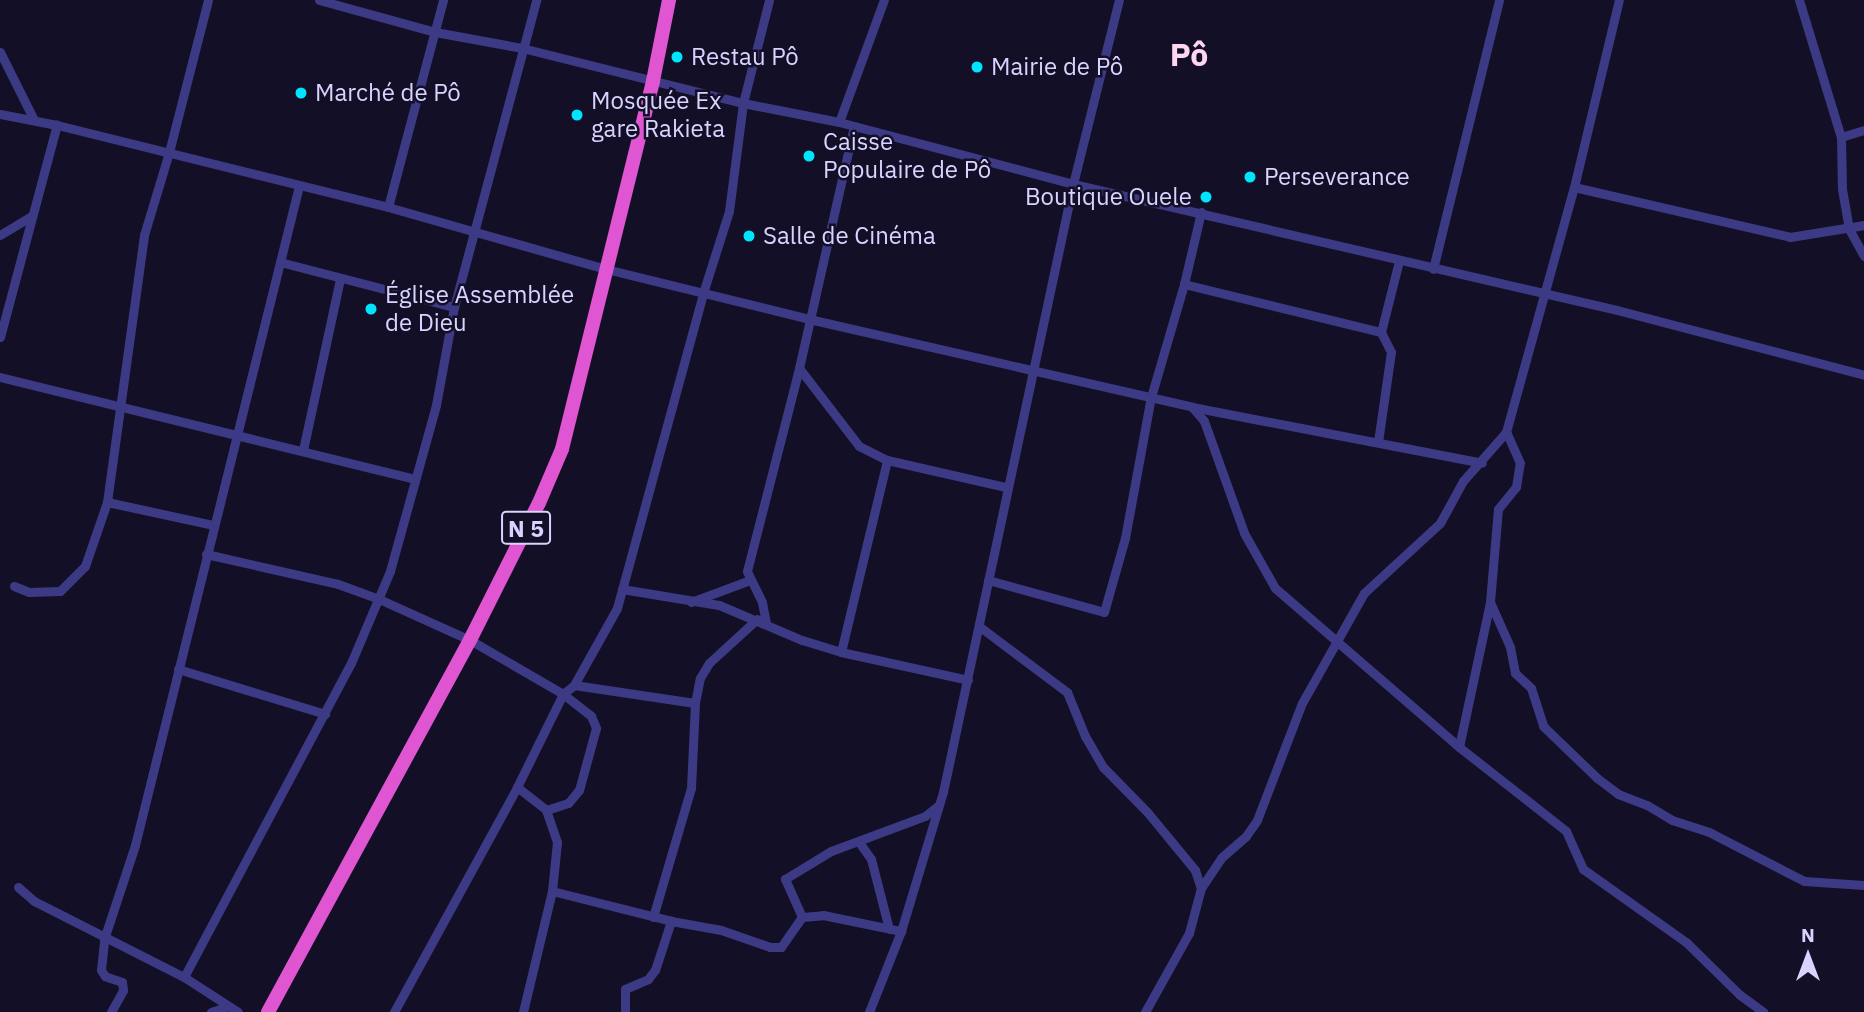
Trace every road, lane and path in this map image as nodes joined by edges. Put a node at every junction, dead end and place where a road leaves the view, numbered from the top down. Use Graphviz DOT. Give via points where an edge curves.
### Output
graph roads {
  1 [pos="208,0"];
  2 [pos="319,0"];
  3 [pos="443,0"];
  4 [pos="536,0"];
  5 [pos="669,0"];
  6 [pos="769,0"];
  7 [pos="884,0"];
  8 [pos="1107,0"];
  9 [pos="1499,0"];
  10 [pos="1619,0"];
  11 [pos="1799,0"];
  12 [pos="1119,2"];
  13 [pos="435,32"];
  14 [pos="522,48"];
  15 [pos="0,52"];
  16 [pos="653,81"];
  17 [pos="743,103"];
  18 [pos="0,114"];
  19 [pos="34,120"];
  20 [pos="839,122"];
  21 [pos="57,125"];
  22 [pos="854,126"];
  23 [pos="1864,130"];
  24 [pos="1841,137"];
  25 [pos="169,152"];
  26 [pos="1073,184"];
  27 [pos="299,186"];
  28 [pos="1574,187"];
  29 [pos="388,207"];
  30 [pos="1201,212"];
  31 [pos="32,216"];
  32 [pos="1864,225"];
  33 [pos="1849,229"];
  34 [pos="476,230"];
  35 [pos="0,235"];
  36 [pos="1864,256"];
  37 [pos="1399,261"];
  38 [pos="280,262"];
  39 [pos="606,269"];
  40 [pos="1433,269"];
  41 [pos="340,279"];
  42 [pos="1184,284"];
  43 [pos="703,293"];
  44 [pos="1544,295"];
  45 [pos="454,307"];
  46 [pos="809,319"];
  47 [pos="1381,332"];
  48 [pos="0,337"];
  49 [pos="799,368"];
  50 [pos="1032,369"];
  51 [pos="1864,375"];
  52 [pos="0,377"];
  53 [pos="1151,397"];
  54 [pos="122,407"];
  55 [pos="1192,407"];
  56 [pos="1506,432"];
  57 [pos="237,434"];
  58 [pos="1378,442"];
  59 [pos="303,450"];
  60 [pos="887,460"];
  61 [pos="1482,463"];
  62 [pos="415,480"];
  63 [pos="1006,487"];
  64 [pos="107,502"];
  65 [pos="213,525"];
  66 [pos="206,554"];
  67 [pos="750,580"];
  68 [pos="988,580"];
  69 [pos="14,586"];
  70 [pos="622,589"];
  71 [pos="379,599"];
  72 [pos="691,602"];
  73 [pos="1490,602"];
  74 [pos="762,621"];
  75 [pos="980,626"];
  76 [pos="470,640"];
  77 [pos="1336,640"];
  78 [pos="841,652"];
  79 [pos="178,669"];
  80 [pos="968,680"];
  81 [pos="574,685"];
  82 [pos="563,694"];
  83 [pos="695,703"];
  84 [pos="325,714"];
  85 [pos="1460,747"];
  86 [pos="517,788"];
  87 [pos="939,805"];
  88 [pos="546,810"];
  89 [pos="859,842"];
  90 [pos="1864,885"];
  91 [pos="18,887"];
  92 [pos="1201,888"];
  93 [pos="552,891"];
  94 [pos="653,917"];
  95 [pos="802,917"];
  96 [pos="671,921"];
  97 [pos="889,929"];
  98 [pos="901,931"];
  99 [pos="104,939"];
  100 [pos="184,977"];
  101 [pos="228,1006"];
  102 [pos="111,1012"];
  103 [pos="211,1012"];
  104 [pos="238,1012"];
  105 [pos="268,1012"];
  106 [pos="394,1012"];
  107 [pos="523,1012"];
  108 [pos="625,1012"];
  109 [pos="869,1012"];
  110 [pos="1144,1012"];
  111 [pos="1763,1012"];
  1 -- 25 [label="street"];
  2 -- 13 [label="street"];
  3 -- 13 [label="street"];
  4 -- 14 [label="street"];
  5 -- 16 [label="highway, N 5"];
  6 -- 17 [label="street"];
  7 -- 20 [label="street"];
  8 -- 12 [label="street"];
  9 -- 40 [label="street"];
  10 -- 28 [label="street"];
  11 -- 24 [label="street"];
  12 -- 26 [label="street"];
  13 -- 14 [label="street"];
  13 -- 29 [label="street"];
  14 -- 16 [label="street"];
  14 -- 34 [label="street"];
  15 -- 19 [label="street"];
  16 -- 17 [label="street"];
  16 -- 39 [label="highway, N 5"];
  17 -- 20 [label="street"];
  17 -- 43 [label="street" via="729,211"];
  18 -- 19 [label="street"];
  19 -- 21 [label="street"];
  20 -- 22 [label="street"];
  21 -- 25 [label="street"];
  21 -- 31 [label="street"];
  22 -- 26 [label="street"];
  22 -- 46 [label="street"];
  23 -- 24 [label="street"];
  24 -- 33 [label="street" via="1842,189"];
  25 -- 27 [label="street"];
  25 -- 54 [label="street" via="144,235"];
  26 -- 30 [label="street"];
  26 -- 50 [label="street"];
  27 -- 29 [label="street"];
  27 -- 38 [label="street"];
  28 -- 33 [label="street" via="1790,237"];
  28 -- 44 [label="street"];
  29 -- 34 [label="street"];
  30 -- 37 [label="street"];
  30 -- 42 [label="street"];
  31 -- 35 [label="street"];
  31 -- 48 [label="street"];
  32 -- 33 [label="street"];
  33 -- 36 [label="street"];
  34 -- 39 [label="street"];
  34 -- 45 [label="street"];
  37 -- 40 [label="street"];
  37 -- 47 [label="street"];
  38 -- 41 [label="street"];
  38 -- 57 [label="street"];
  39 -- 43 [label="street"];
  39 -- 76 [label="highway, N 5" via="562,449"];
  40 -- 44 [label="street"];
  41 -- 45 [label="street"];
  41 -- 59 [label="street"];
  42 -- 47 [label="street"];
  42 -- 53 [label="street"];
  43 -- 46 [label="street"];
  43 -- 70 [label="street"];
  44 -- 51 [label="street"];
  44 -- 56 [label="street"];
  45 -- 62 [label="street" via="436,405"];
  46 -- 49 [label="street"];
  46 -- 50 [label="street"];
  47 -- 58 [label="street" via="1391,352"];
  49 -- 60 [label="street" via="859,446"];
  49 -- 67 [label="street" via="747,571"];
  50 -- 53 [label="street"];
  50 -- 63 [label="street"];
  52 -- 54 [label="street"];
  53 -- 55 [label="street"];
  53 -- 68 [label="street" via="1125,538 1104,611"];
  54 -- 57 [label="street"];
  54 -- 64 [label="street"];
  55 -- 58 [label="street"];
  55 -- 77 [label="street" via="1204,421 1244,533 1275,588"];
  56 -- 61 [label="street"];
  56 -- 73 [label="street" via="1520,463 1516,487 1498,509"];
  57 -- 59 [label="street"];
  57 -- 65 [label="street"];
  58 -- 61 [label="street"];
  59 -- 62 [label="street"];
  60 -- 63 [label="street"];
  60 -- 78 [label="street"];
  61 -- 77 [label="street" via="1463,481 1440,523 1364,593"];
  62 -- 71 [label="street"];
  63 -- 68 [label="street"];
  64 -- 65 [label="street"];
  64 -- 69 [label="street" via="85,566 60,591 29,592"];
  65 -- 66 [label="street"];
  66 -- 71 [label="street" via="338,584"];
  66 -- 79 [label="street"];
  67 -- 72 [label="street"];
  67 -- 74 [label="street" via="762,602"];
  68 -- 75 [label="street"];
  70 -- 72 [label="street"];
  70 -- 81 [label="street" via="617,608"];
  71 -- 76 [label="street"];
  71 -- 84 [label="street"];
  72 -- 74 [label="street" via="719,605"];
  73 -- 85 [label="street"];
  73 -- 90 [label="street" via="1510,647 1515,673 1531,688 1543,726 1618,794 1709,832 1804,881"];
  74 -- 78 [label="street"];
  74 -- 83 [label="street" via="709,663 700,678"];
  75 -- 80 [label="street"];
  75 -- 92 [label="street" via="1067,692 1103,767 1195,870"];
  76 -- 82 [label="street"];
  76 -- 105 [label="highway, N 5"];
  77 -- 85 [label="street"];
  77 -- 92 [label="street" via="1302,704 1257,820"];
  78 -- 80 [label="street"];
  79 -- 84 [label="street"];
  79 -- 99 [label="street" via="135,845"];
  80 -- 87 [label="street"];
  81 -- 82 [label="street"];
  81 -- 83 [label="street"];
  82 -- 86 [label="street"];
  82 -- 88 [label="street" via="591,716 596,728 579,790 568,803"];
  83 -- 94 [label="street" via="691,788"];
  84 -- 100 [label="street"];
  85 -- 111 [label="street" via="1566,831 1583,869 1688,943"];
  86 -- 88 [label="street"];
  86 -- 106 [label="street"];
  87 -- 89 [label="street" via="925,816"];
  87 -- 98 [label="street"];
  88 -- 93 [label="street" via="557,842"];
  89 -- 95 [label="street" via="831,850 785,879"];
  89 -- 97 [label="street" via="871,859"];
  91 -- 99 [label="street" via="34,901"];
  92 -- 110 [label="street" via="1189,933"];
  93 -- 94 [label="street"];
  93 -- 107 [label="street"];
  94 -- 96 [label="street"];
  95 -- 96 [label="street" via="781,947"];
  95 -- 97 [label="street" via="822,915"];
  96 -- 108 [label="street" via="655,970 648,979 625,989"];
  97 -- 98 [label="street"];
  98 -- 109 [label="street"];
  99 -- 100 [label="street"];
  99 -- 102 [label="street" via="101,970 122,982 123,990"];
  100 -- 101 [label="street"];
  101 -- 103 [label="street"];
  101 -- 104 [label="street"];
}
